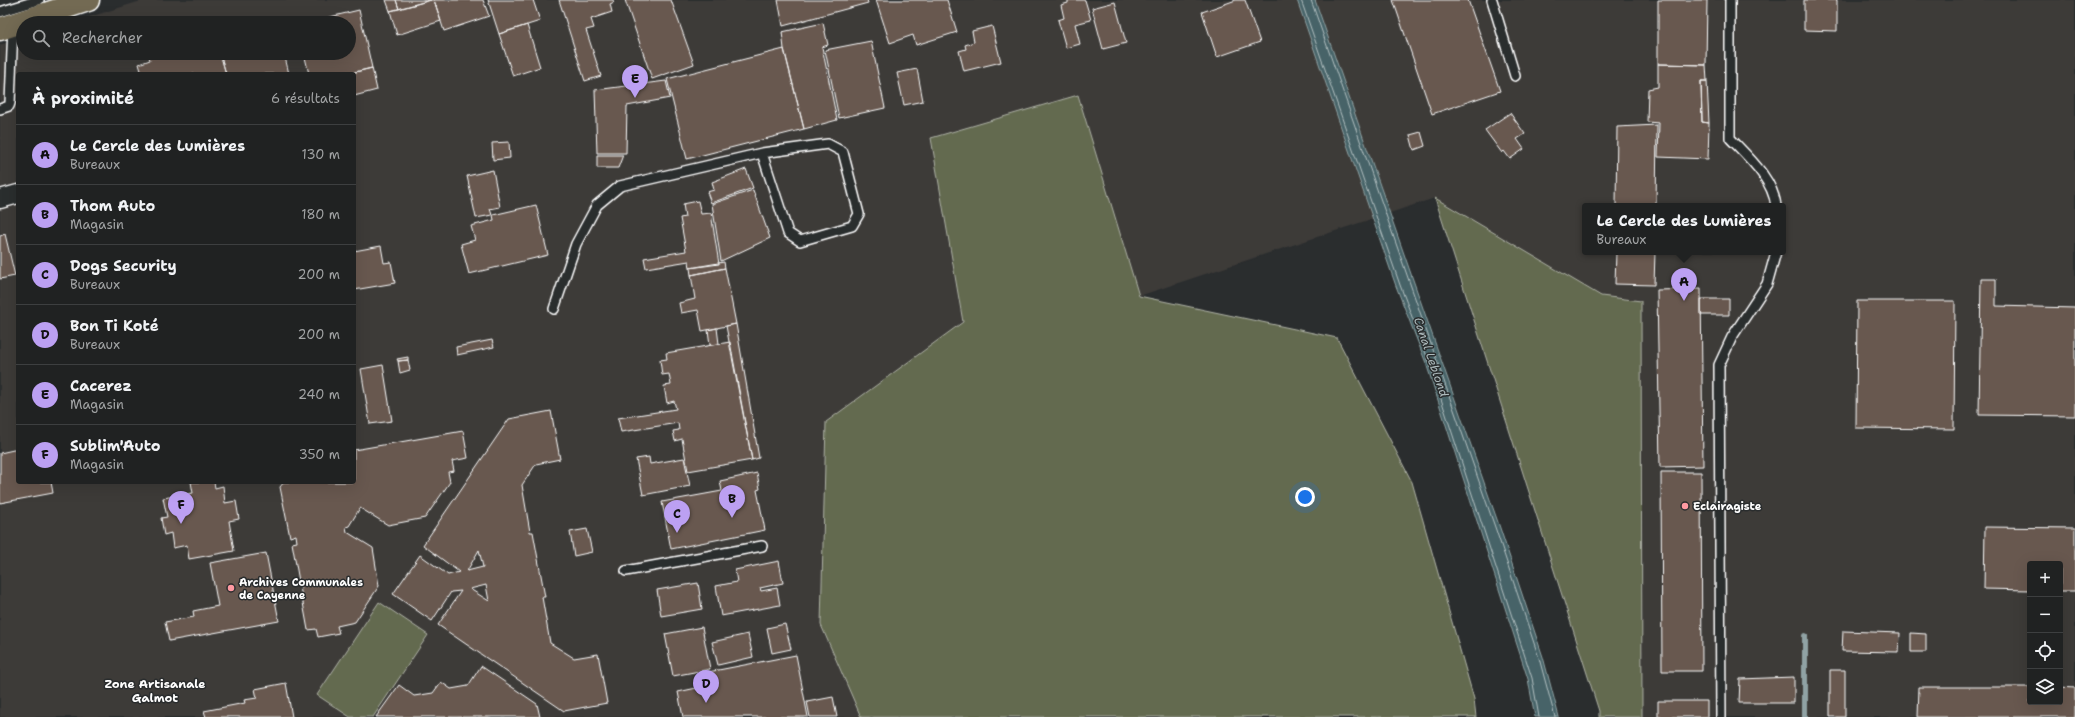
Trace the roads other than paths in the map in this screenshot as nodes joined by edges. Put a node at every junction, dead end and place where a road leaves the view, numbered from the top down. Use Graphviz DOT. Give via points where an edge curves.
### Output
graph roads {
  1 [pos="39,0"];
  2 [pos="88,0"];
  3 [pos="1492,0"];
  4 [pos="1730,0"];
  5 [pos="27,16"];
  6 [pos="16,19"];
  7 [pos="4,22"];
  8 [pos="1515,76"];
  9 [pos="0,109"];
  10 [pos="762,153"];
  11 [pos="16,194"];
  12 [pos="0,198"];
  13 [pos="1776,203"];
  14 [pos="1775,255"];
  15 [pos="554,309"];
  16 [pos="762,546"];
  17 [pos="626,571"];
  18 [pos="1721,717"];
  1 -- 7 [label="lane"];
  2 -- 5 [label="main road"];
  3 -- 8 [label="lane"];
  4 -- 13 [label="lane" via="1730,138 1761,172"];
  6 -- 7 [label="main road"];
  7 -- 9 [label="lane" via="10,102 9,106"];
  10 -- 10 [label="lane" via="828,144 843,152 859,214 852,226 800,241 788,233"];
  10 -- 15 [label="lane" via="620,186 597,205 576,244"];
  11 -- 12 [label="street"];
  14 -- 18 [label="lane" via="1767,284 1732,337 1719,365"];
  16 -- 17 [label="lane"];
}
